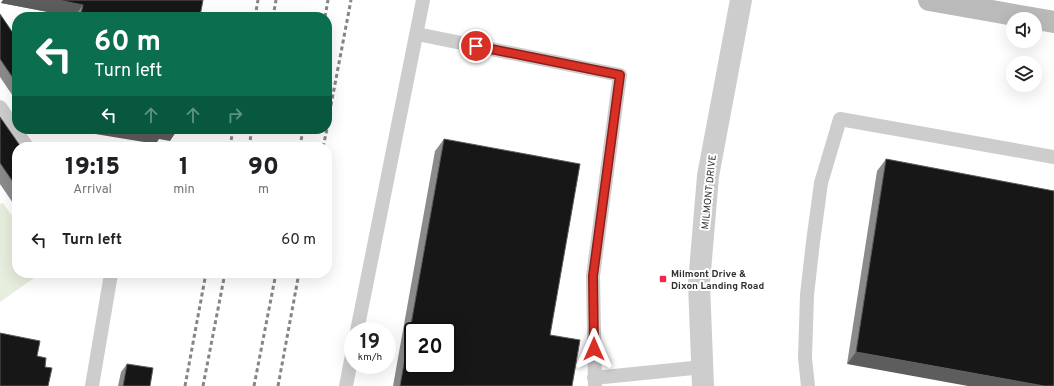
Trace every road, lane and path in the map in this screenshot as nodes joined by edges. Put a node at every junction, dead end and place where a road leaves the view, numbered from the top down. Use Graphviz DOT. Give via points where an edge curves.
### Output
graph roads {
  1 [pos="424,0"];
  2 [pos="741,0"];
  3 [pos="929,0"];
  4 [pos="1054,22"];
  5 [pos="417,34"];
  6 [pos="0,107"];
  7 [pos="12,125"];
  8 [pos="1054,156"];
  9 [pos="110,278"];
  10 [pos="359,322"];
  11 [pos="348,374"];
  12 [pos="703,376"];
  13 [pos="595,382"];
  14 [pos="92,386"];
  15 [pos="346,386"];
  16 [pos="808,386"];
  1 -- 5 [label="lane"];
  2 -- 12 [label="street, MILMONT DRIVE" via="708,176 699,283"];
  3 -- 4 [label="main road"];
  5 -- 10 [label="lane"];
  5 -- 13 [label="lane" via="620,75 593,276"];
  6 -- 7 [label="lane"];
  8 -- 16 [label="lane" via="840,119 821,183 813,242 807,295 805,358"];
  9 -- 14 [label="lane"];
  11 -- 15 [label="lane"];
  12 -- 13 [label="lane"];
}
